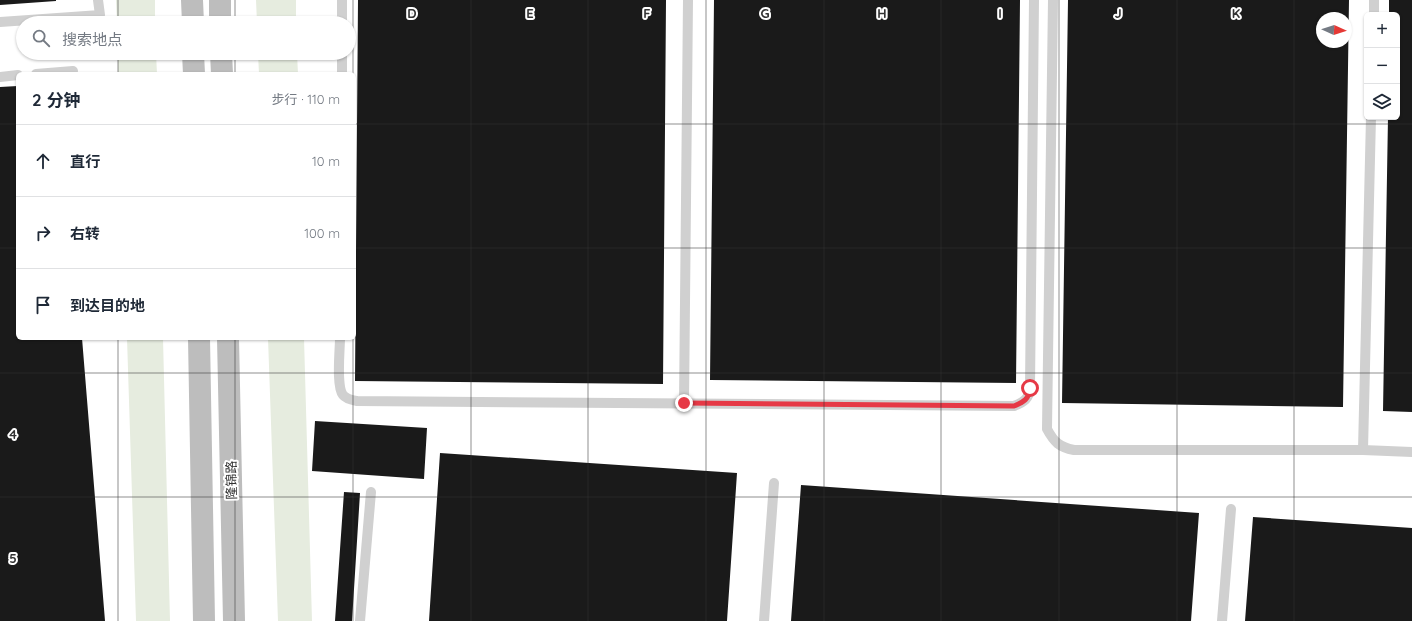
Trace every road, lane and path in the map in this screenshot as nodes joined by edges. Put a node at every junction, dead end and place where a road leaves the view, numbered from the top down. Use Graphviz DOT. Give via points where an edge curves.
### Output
graph roads {
  1 [pos="98,0"];
  2 [pos="192,0"];
  3 [pos="220,0"];
  4 [pos="342,0"];
  5 [pos="688,0"];
  6 [pos="1034,0"];
  7 [pos="1053,0"];
  8 [pos="1374,0"];
  9 [pos="1374,12"];
  10 [pos="86,16"];
  11 [pos="193,16"];
  12 [pos="220,16"];
  13 [pos="342,16"];
  14 [pos="16,21"];
  15 [pos="0,22"];
  16 [pos="194,60"];
  17 [pos="221,60"];
  18 [pos="342,60"];
  19 [pos="74,71"];
  20 [pos="61,72"];
  21 [pos="194,72"];
  22 [pos="222,72"];
  23 [pos="342,72"];
  24 [pos="16,75"];
  25 [pos="0,77"];
  26 [pos="1371,120"];
  27 [pos="199,340"];
  28 [pos="228,340"];
  29 [pos="340,340"];
  30 [pos="684,403"];
  31 [pos="1363,450"];
  32 [pos="1412,452"];
  33 [pos="774,483"];
  34 [pos="371,492"];
  35 [pos="1231,508"];
  36 [pos="204,621"];
  37 [pos="234,621"];
  38 [pos="360,621"];
  39 [pos="764,621"];
  40 [pos="1222,621"];
  1 -- 10 [label="lane" via="100,15"];
  2 -- 11 [label="main road"];
  3 -- 12 [label="main road"];
  4 -- 13 [label="lane"];
  5 -- 30 [label="lane"];
  6 -- 30 [label="lane" via="1030,388 1029,396 1024,403 1014,406"];
  7 -- 31 [label="lane" via="1047,429 1053,440 1062,448 1074,450"];
  8 -- 9 [label="lane"];
  14 -- 15 [label="lane"];
  16 -- 21 [label="main road"];
  17 -- 22 [label="main road"];
  18 -- 23 [label="lane"];
  19 -- 20 [label="lane"];
  24 -- 25 [label="lane"];
  26 -- 31 [label="lane"];
  27 -- 36 [label="main road"];
  28 -- 37 [label="main road, 隆锦路"];
  29 -- 30 [label="lane" via="342,394 357,401"];
  31 -- 32 [label="lane"];
  33 -- 39 [label="lane"];
  34 -- 38 [label="lane"];
  35 -- 40 [label="lane"];
}
